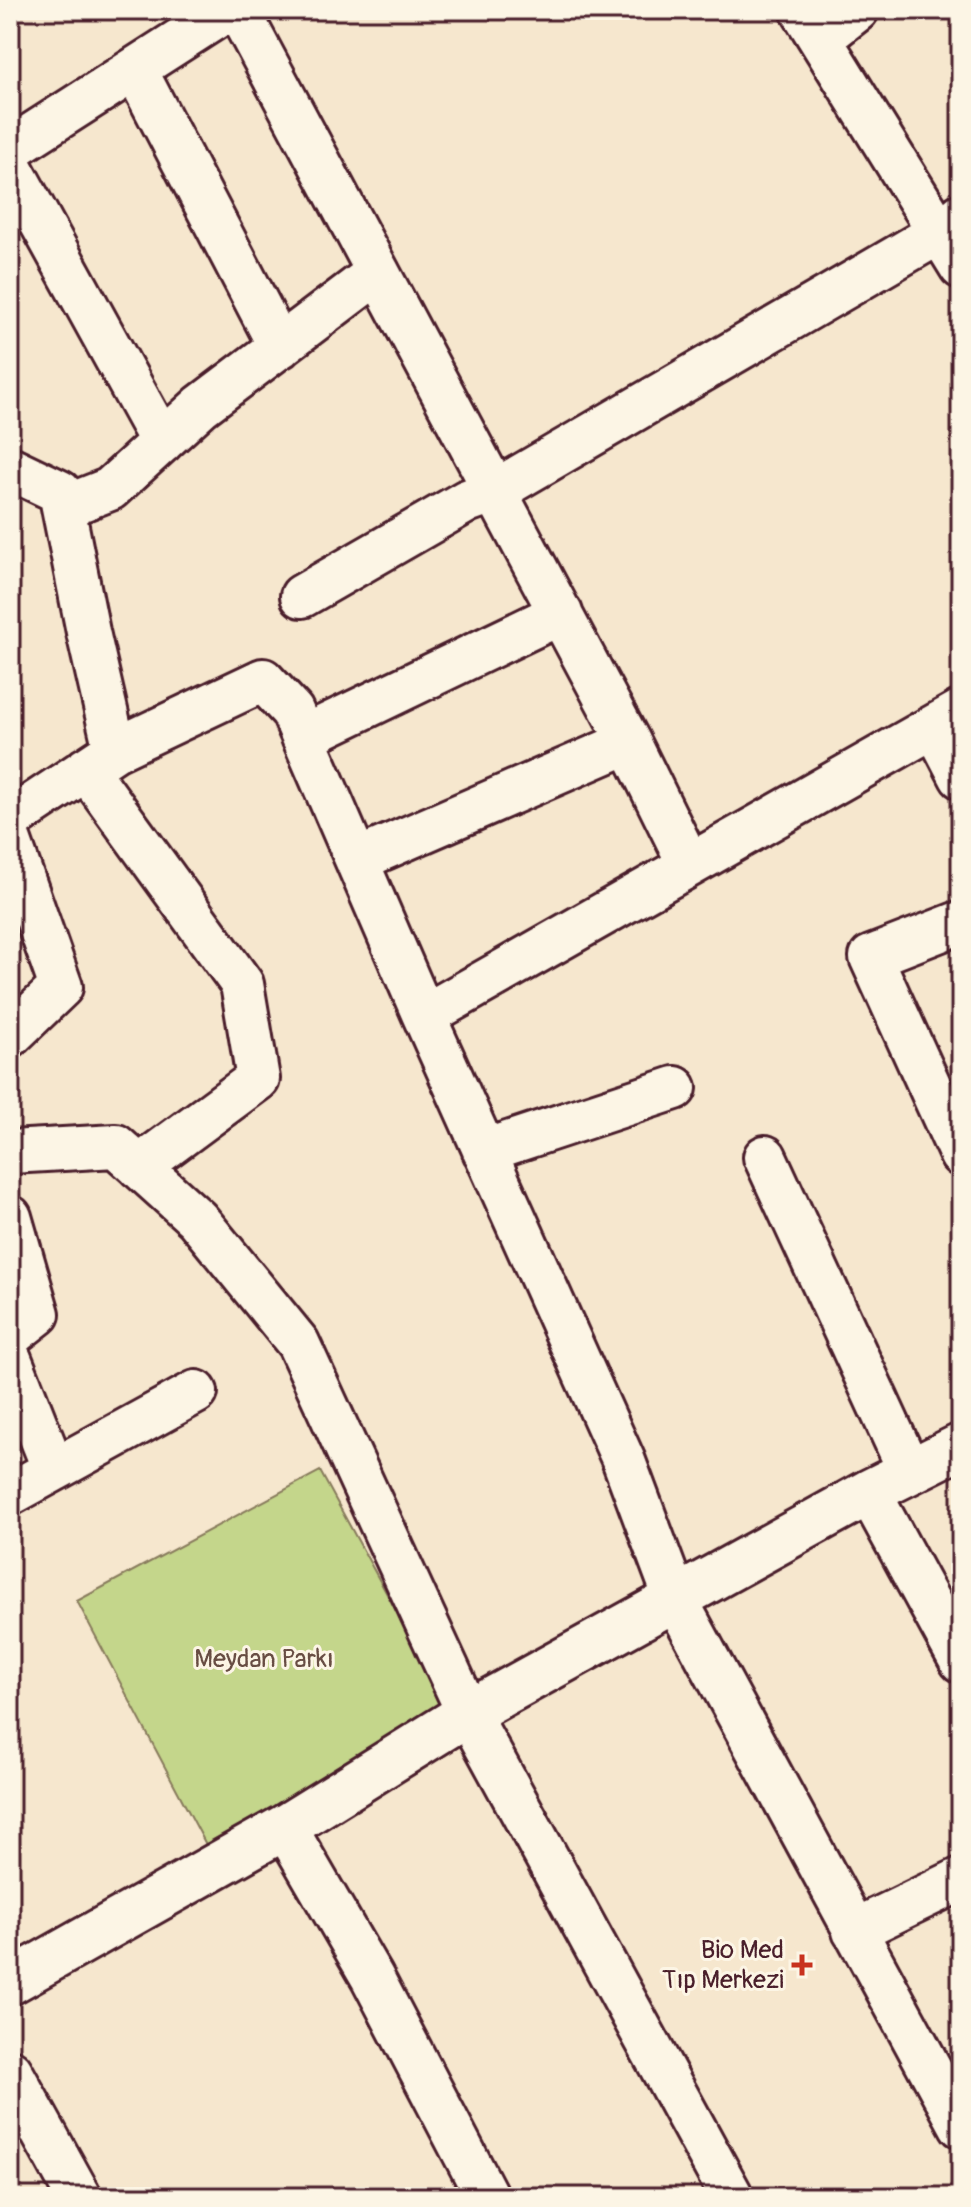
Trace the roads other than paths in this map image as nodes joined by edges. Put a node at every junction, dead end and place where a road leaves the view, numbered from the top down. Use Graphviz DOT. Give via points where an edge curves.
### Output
graph roads {
  1 [pos="227,10"];
  2 [pos="238,10"];
  3 [pos="857,10"];
  4 [pos="811,25"];
  5 [pos="135,69"];
  6 [pos="10,149"];
  7 [pos="10,166"];
  8 [pos="954,238"];
  9 [pos="378,272"];
  10 [pos="280,347"];
  11 [pos="162,442"];
  12 [pos="10,468"];
  13 [pos="495,491"];
  14 [pos="64,507"];
  15 [pos="302,596"];
  16 [pos="561,613"];
  17 [pos="948,719"];
  18 [pos="303,737"];
  19 [pos="629,742"];
  20 [pos="101,760"];
  21 [pos="961,777"];
  22 [pos="10,820"];
  23 [pos="10,842"];
  24 [pos="357,860"];
  25 [pos="689,864"];
  26 [pos="961,922"];
  27 [pos="424,1016"];
  28 [pos="10,1036"];
  29 [pos="675,1088"];
  30 [pos="484,1151"];
  31 [pos="10,1152"];
  32 [pos="961,1155"];
  33 [pos="765,1157"];
  34 [pos="139,1167"];
  35 [pos="10,1217"];
  36 [pos="10,1336"];
  37 [pos="10,1359"];
  38 [pos="196,1392"];
  39 [pos="961,1446"];
  40 [pos="54,1470"];
  41 [pos="910,1472"];
  42 [pos="869,1492"];
  43 [pos="10,1494"];
  44 [pos="675,1598"];
  45 [pos="961,1661"];
  46 [pos="468,1713"];
  47 [pos="285,1827"];
  48 [pos="961,1879"];
  49 [pos="854,1931"];
  50 [pos="10,1982"];
  51 [pos="10,2072"];
  52 [pos="961,2126"];
  53 [pos="79,2197"];
  54 [pos="487,2197"];
  55 [pos="732,2197"];
  1 -- 5 [label="street"];
  2 -- 9 [label="street"];
  3 -- 4 [label="street"];
  4 -- 8 [label="street"];
  5 -- 6 [label="street"];
  5 -- 10 [label="street"];
  7 -- 11 [label="street"];
  8 -- 13 [label="street"];
  9 -- 10 [label="street"];
  9 -- 13 [label="street"];
  10 -- 11 [label="street"];
  11 -- 14 [label="street" via="110,489"];
  12 -- 14 [label="street" via="60,492"];
  13 -- 15 [label="street" via="467,501"];
  13 -- 16 [label="street"];
  14 -- 20 [label="street" via="88,632"];
  16 -- 18 [label="street"];
  16 -- 19 [label="street"];
  17 -- 21 [label="street"];
  17 -- 25 [label="street"];
  18 -- 20 [label="street" via="292,711 263,680"];
  18 -- 24 [label="street"];
  19 -- 24 [label="street"];
  19 -- 25 [label="street"];
  20 -- 22 [label="street"];
  20 -- 34 [label="street" via="242,984 258,1079"];
  23 -- 28 [label="street" via="61,987"];
  24 -- 27 [label="street"];
  25 -- 27 [label="street"];
  26 -- 32 [label="street" via="871,957"];
  27 -- 30 [label="street"];
  29 -- 30 [label="street"];
  30 -- 44 [label="street" via="623,1459"];
  31 -- 34 [label="street" via="116,1146"];
  33 -- 41 [label="street"];
  34 -- 46 [label="street" via="197,1219 298,1343"];
  35 -- 36 [label="street" via="38,1314"];
  37 -- 40 [label="street"];
  38 -- 40 [label="street"];
  39 -- 41 [label="main road"];
  40 -- 43 [label="street"];
  41 -- 42 [label="main road"];
  42 -- 44 [label="main road"];
  42 -- 45 [label="street"];
  44 -- 46 [label="main road"];
  44 -- 49 [label="street"];
  46 -- 47 [label="main road"];
  46 -- 55 [label="street"];
  47 -- 50 [label="main road"];
  47 -- 54 [label="street" via="372,1977"];
  48 -- 49 [label="street"];
  49 -- 52 [label="street"];
  51 -- 53 [label="main road"];
}
